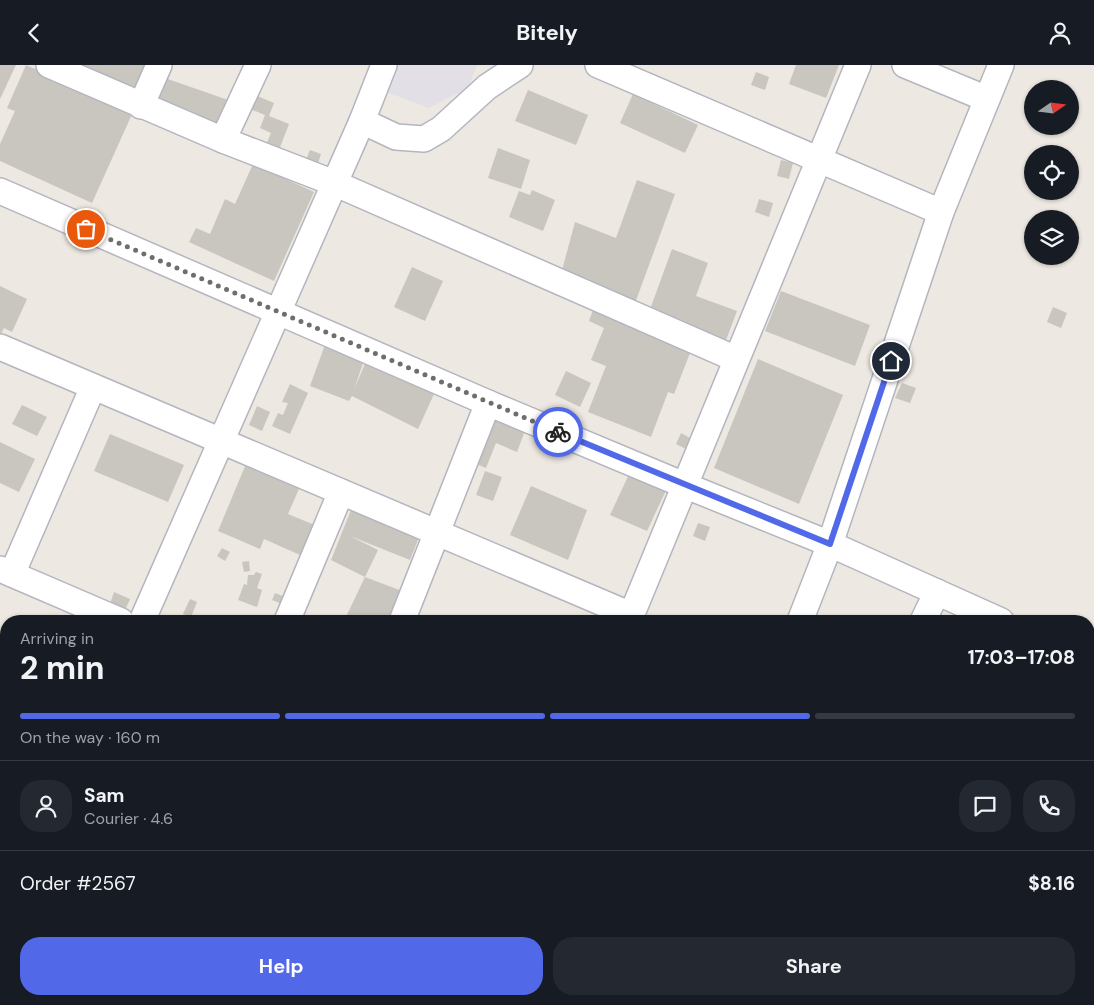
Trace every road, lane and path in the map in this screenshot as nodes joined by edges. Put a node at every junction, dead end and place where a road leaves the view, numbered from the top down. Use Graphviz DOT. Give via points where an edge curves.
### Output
graph roads {
  1 [pos="51,65"];
  2 [pos="159,65"];
  3 [pos="258,65"];
  4 [pos="384,65"];
  5 [pos="520,65"];
  6 [pos="598,65"];
  7 [pos="858,65"];
  8 [pos="905,65"];
  9 [pos="1001,65"];
  10 [pos="627,71"];
  11 [pos="987,99"];
  12 [pos="141,106"];
  13 [pos="362,121"];
  14 [pos="223,140"];
  15 [pos="818,159"];
  16 [pos="334,183"];
  17 [pos="0,191"];
  18 [pos="941,212"];
  19 [pos="277,311"];
  20 [pos="0,347"];
  21 [pos="736,359"];
  22 [pos="93,387"];
  23 [pos="488,403"];
  24 [pos="220,441"];
  25 [pos="684,485"];
  26 [pos="341,492"];
  27 [pos="437,533"];
  28 [pos="830,544"];
  29 [pos="6,571"];
  30 [pos="937,592"];
  31 [pos="107,615"];
  32 [pos="145,615"];
  33 [pos="290,615"];
  34 [pos="404,615"];
  35 [pos="623,615"];
  36 [pos="631,615"];
  37 [pos="802,615"];
  38 [pos="926,615"];
  39 [pos="988,615"];
  1 -- 12 [label="street"];
  2 -- 12 [label="street"];
  3 -- 14 [label="street"];
  4 -- 13 [label="street"];
  5 -- 13 [label="street" via="487,87 441,129 424,139 396,137"];
  6 -- 10 [label="street"];
  7 -- 15 [label="street"];
  8 -- 11 [label="street"];
  9 -- 11 [label="street"];
  10 -- 15 [label="street"];
  11 -- 18 [label="street"];
  12 -- 14 [label="street"];
  13 -- 16 [label="street"];
  14 -- 16 [label="street"];
  15 -- 18 [label="street"];
  15 -- 21 [label="street"];
  16 -- 19 [label="street"];
  16 -- 21 [label="street"];
  17 -- 19 [label="street"];
  18 -- 28 [label="street"];
  19 -- 23 [label="street"];
  19 -- 24 [label="street"];
  20 -- 22 [label="street"];
  21 -- 25 [label="street"];
  22 -- 24 [label="street"];
  22 -- 29 [label="street"];
  23 -- 25 [label="street"];
  23 -- 27 [label="street"];
  24 -- 26 [label="street"];
  24 -- 32 [label="street"];
  25 -- 28 [label="street"];
  25 -- 36 [label="street"];
  26 -- 27 [label="street"];
  26 -- 33 [label="street"];
  27 -- 34 [label="street"];
  27 -- 35 [label="street"];
  28 -- 30 [label="street"];
  28 -- 37 [label="street"];
  29 -- 31 [label="street"];
  30 -- 38 [label="street"];
  30 -- 39 [label="street"];
}
